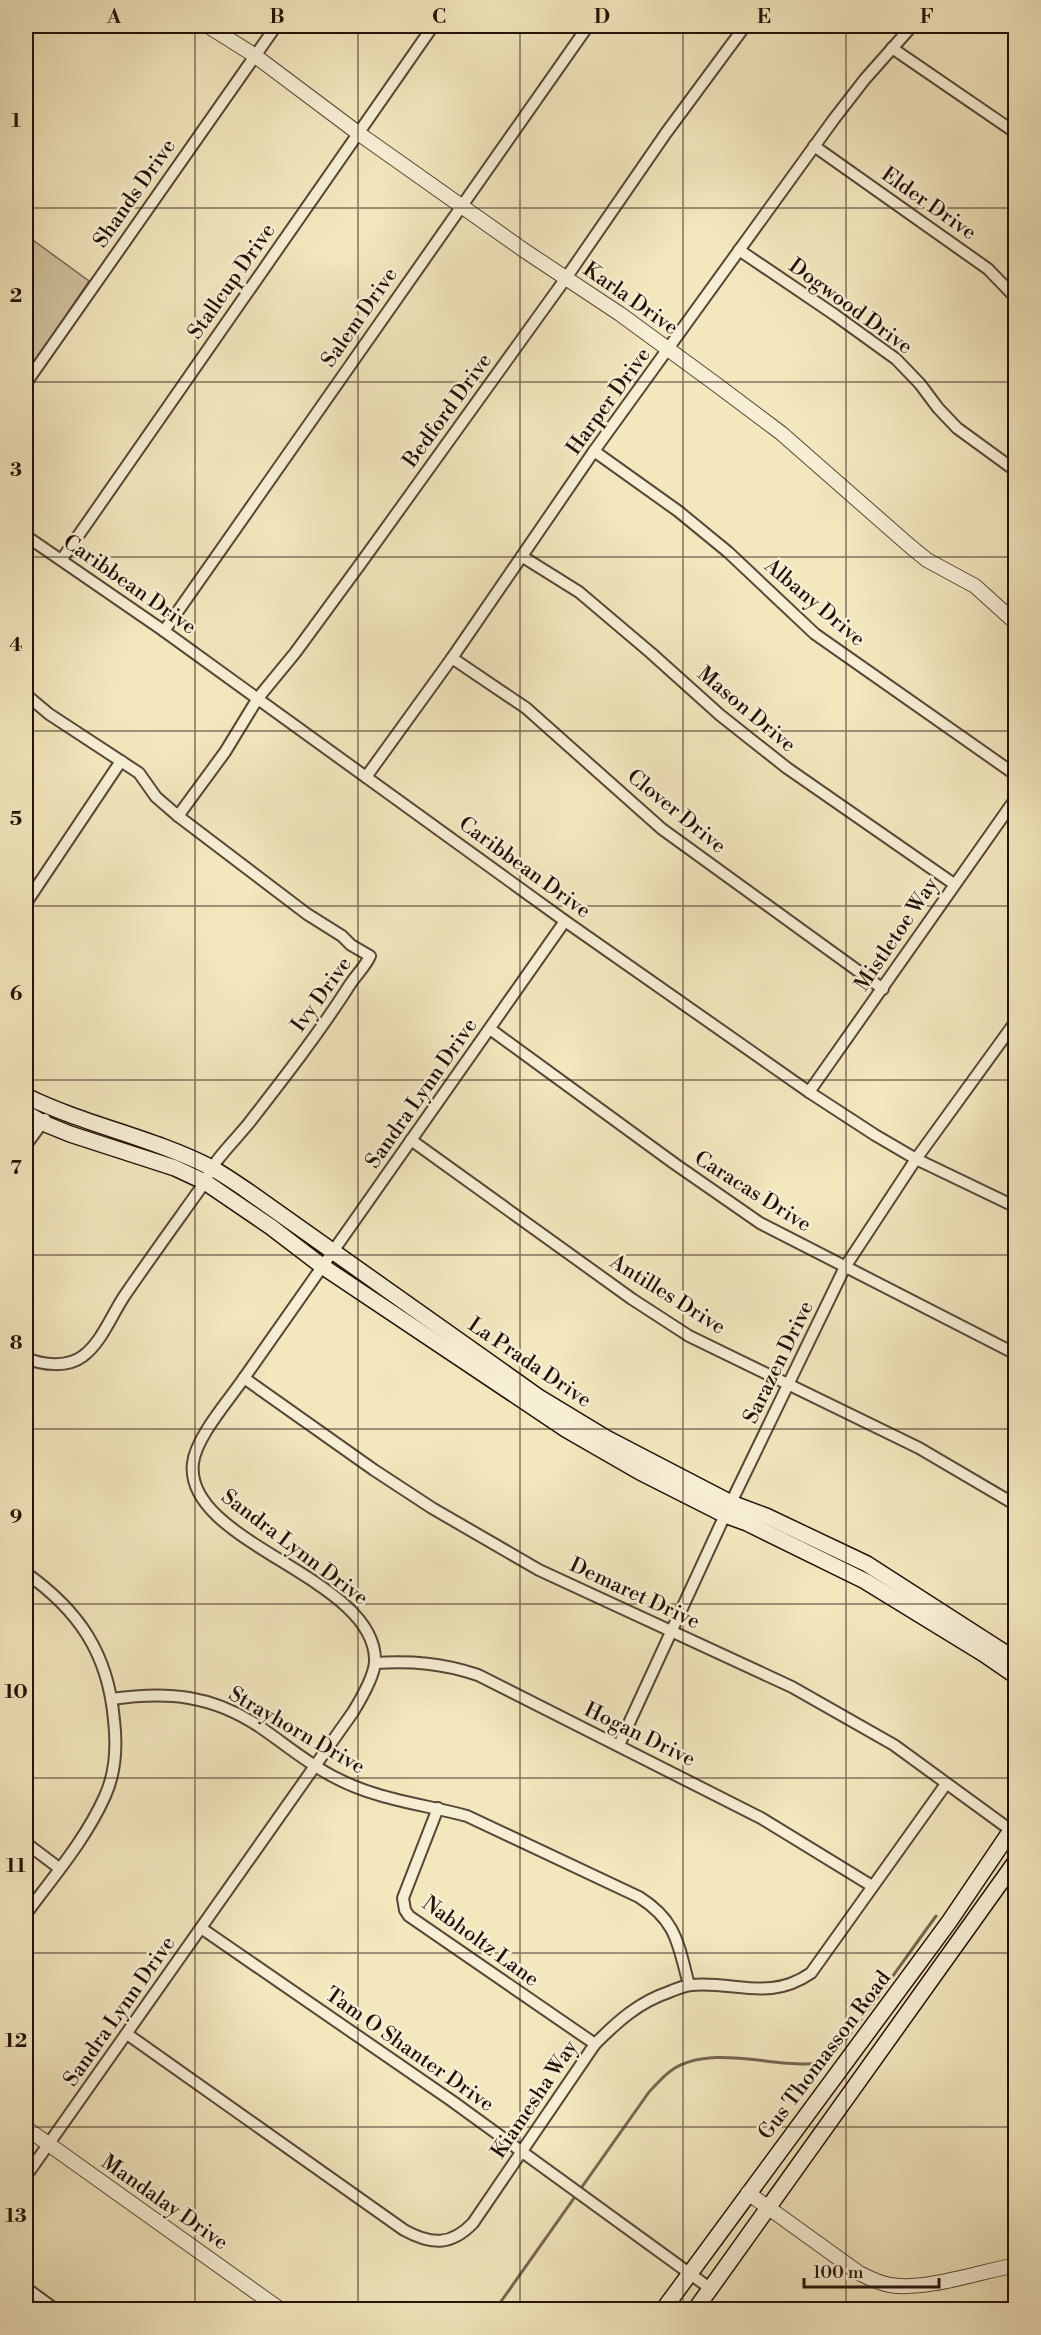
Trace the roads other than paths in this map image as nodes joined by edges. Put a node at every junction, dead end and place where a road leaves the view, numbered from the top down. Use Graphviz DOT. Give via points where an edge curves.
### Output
graph roads {
  1 [pos="208,26"];
  2 [pos="276,26"];
  3 [pos="433,26"];
  4 [pos="588,26"];
  5 [pos="745,26"];
  6 [pos="912,26"];
  7 [pos="892,48"];
  8 [pos="254,55"];
  9 [pos="358,133"];
  10 [pos="1016,133"];
  11 [pos="814,146"];
  12 [pos="463,206"];
  13 [pos="739,250"];
  14 [pos="566,278"];
  15 [pos="1016,298"];
  16 [pos="669,350"];
  17 [pos="26,382"];
  18 [pos="594,451"];
  19 [pos="1016,471"];
  20 [pos="26,536"];
  21 [pos="523,557"];
  22 [pos="62,559"];
  23 [pos="1016,623"];
  24 [pos="164,631"];
  25 [pos="452,658"];
  26 [pos="26,697"];
  27 [pos="258,698"];
  28 [pos="121,760"];
  29 [pos="1016,776"];
  30 [pos="366,777"];
  31 [pos="1016,798"];
  32 [pos="178,816"];
  33 [pos="954,884"];
  34 [pos="26,903"];
  35 [pos="565,921"];
  36 [pos="883,989"];
  37 [pos="1014,1027"];
  38 [pos="490,1029"];
  39 [pos="809,1092"];
  40 [pos="26,1096"];
  41 [pos="50,1107"];
  42 [pos="26,1113"];
  43 [pos="43,1123"];
  44 [pos="411,1140"];
  45 [pos="147,1141"];
  46 [pos="26,1145"];
  47 [pos="139,1156"];
  48 [pos="916,1159"];
  49 [pos="208,1174"];
  50 [pos="1016,1207"];
  51 [pos="333,1252"];
  52 [pos="322,1266"];
  53 [pos="845,1268"];
  54 [pos="1016,1354"];
  55 [pos="26,1358"];
  56 [pos="244,1378"];
  57 [pos="790,1383"];
  58 [pos="1016,1505"];
  59 [pos="728,1509"];
  60 [pos="26,1573"];
  61 [pos="670,1630"];
  62 [pos="979,1643"];
  63 [pos="1016,1660"];
  64 [pos="375,1663"];
  65 [pos="1016,1676"];
  66 [pos="112,1700"];
  67 [pos="619,1744"];
  68 [pos="315,1766"];
  69 [pos="946,1784"];
  70 [pos="438,1808"];
  71 [pos="1014,1830"];
  72 [pos="26,1843"];
  73 [pos="1016,1861"];
  74 [pos="60,1868"];
  75 [pos="872,1886"];
  76 [pos="26,1914"];
  77 [pos="201,1928"];
  78 [pos="689,1985"];
  79 [pos="128,2034"];
  80 [pos="595,2044"];
  81 [pos="26,2128"];
  82 [pos="48,2144"];
  83 [pos="523,2152"];
  84 [pos="26,2176"];
  85 [pos="748,2193"];
  86 [pos="768,2208"];
  87 [pos="1016,2265"];
  88 [pos="688,2274"];
  89 [pos="26,2288"];
  90 [pos="711,2289"];
  91 [pos="56,2310"];
  92 [pos="281,2310"];
  93 [pos="663,2310"];
  94 [pos="695,2310"];
  1 -- 8 [label="street, Karla Drive"];
  2 -- 8 [label="street, Shands Drive"];
  3 -- 9 [label="street, Stallcup Drive"];
  4 -- 12 [label="street, Salem Drive"];
  5 -- 14 [label="street, Bedford Drive"];
  6 -- 7 [label="street, Harper Drive"];
  7 -- 10 [label="street"];
  7 -- 11 [label="street, Harper Drive"];
  8 -- 9 [label="street, Karla Drive"];
  8 -- 17 [label="street, Shands Drive"];
  9 -- 12 [label="street, Karla Drive"];
  9 -- 22 [label="street, Stallcup Drive"];
  11 -- 13 [label="street, Harper Drive"];
  11 -- 15 [label="street, Elder Drive" via="988,269"];
  12 -- 14 [label="street, Karla Drive"];
  12 -- 24 [label="street, Salem Drive"];
  13 -- 16 [label="street, Harper Drive"];
  13 -- 19 [label="street, Dogwood Drive" via="896,359 957,428"];
  14 -- 16 [label="street, Karla Drive"];
  14 -- 27 [label="street, Bedford Drive" via="302,644"];
  16 -- 18 [label="street, Harper Drive"];
  16 -- 23 [label="street, Karla Drive" via="781,433 927,560 975,586"];
  18 -- 21 [label="street, Harper Drive"];
  18 -- 29 [label="street, Albany Drive" via="728,552 815,634"];
  20 -- 22 [label="street, Caribbean Drive"];
  21 -- 25 [label="street, Harper Drive"];
  21 -- 33 [label="street, Mason Drive" via="579,592 787,768"];
  22 -- 24 [label="street, Caribbean Drive"];
  24 -- 27 [label="street, Caribbean Drive"];
  25 -- 30 [label="street, Harper Drive"];
  25 -- 36 [label="street, Clover Drive" via="526,708 662,829"];
  26 -- 28 [label="street, Ivy Drive"];
  27 -- 30 [label="street, Caribbean Drive"];
  27 -- 32 [label="street, Bedford Drive" via="223,755"];
  28 -- 32 [label="street, Ivy Drive" via="139,773 156,797"];
  28 -- 34 [label="street"];
  30 -- 35 [label="street, Caribbean Drive"];
  31 -- 33 [label="street, Mistletoe Way"];
  32 -- 49 [label="street, Ivy Drive" via="307,914 370,956 330,1017"];
  33 -- 36 [label="street, Mistletoe Way"];
  35 -- 38 [label="street, Sandra Lynn Drive"];
  35 -- 39 [label="street, Caribbean Drive"];
  36 -- 39 [label="street, Mistletoe Way"];
  37 -- 48 [label="street, Sarazen Drive"];
  38 -- 44 [label="street, Sandra Lynn Drive"];
  38 -- 53 [label="street, Caracas Drive" via="760,1223"];
  39 -- 48 [label="street, Caribbean Drive"];
  40 -- 41 [label="main road, La Prada Drive"];
  41 -- 43 [label="street"];
  41 -- 45 [label="main road, La Prada Drive"];
  42 -- 43 [label="main road, La Prada Drive"];
  43 -- 46 [label="street"];
  43 -- 47 [label="main road, La Prada Drive"];
  44 -- 51 [label="street, Sandra Lynn Drive"];
  44 -- 57 [label="street, Antilles Drive" via="689,1336"];
  45 -- 47 [label="main road"];
  45 -- 49 [label="main road, La Prada Drive"];
  47 -- 49 [label="main road, La Prada Drive"];
  48 -- 50 [label="street, Caribbean Drive"];
  48 -- 53 [label="street, Sarazen Drive"];
  49 -- 51 [label="main road, La Prada Drive"];
  49 -- 52 [label="main road, La Prada Drive"];
  49 -- 55 [label="street, Ivy Drive" via="84,1356 70,1363"];
  51 -- 52 [label="street, Sandra Lynn Drive"];
  51 -- 59 [label="main road, La Prada Drive" via="540,1398"];
  52 -- 56 [label="street, Sandra Lynn Drive"];
  52 -- 59 [label="main road, La Prada Drive" via="567,1430 640,1472"];
  53 -- 54 [label="street, Caracas Drive"];
  53 -- 57 [label="street, Sarazen Drive"];
  56 -- 61 [label="street, Demaret Drive" via="374,1470 459,1524 538,1570"];
  56 -- 64 [label="street, Sandra Lynn Drive" via="208,1430 194,1459 193,1474 201,1498 208,1509 352,1611 368,1631"];
  57 -- 58 [label="street, Antilles Drive" via="919,1448"];
  57 -- 59 [label="street, Sarazen Drive"];
  59 -- 61 [label="street, Sarazen Drive"];
  59 -- 62 [label="main road, La Prada Drive" via="747,1523"];
  60 -- 66 [label="street" via="53,1593 86,1632 104,1664"];
  61 -- 67 [label="street, Sarazen Drive"];
  61 -- 69 [label="street, Demaret Drive" via="792,1687 894,1745"];
  62 -- 63 [label="main road, La Prada Drive"];
  62 -- 65 [label="main road, La Prada Drive"];
  64 -- 67 [label="street, Hogan Drive" via="409,1661 451,1666 478,1675"];
  64 -- 68 [label="street, Sandra Lynn Drive" via="363,1696"];
  66 -- 68 [label="street, Strayhorn Drive" via="183,1695 218,1705 257,1725"];
  66 -- 74 [label="street" via="116,1761 106,1796"];
  67 -- 75 [label="street, Hogan Drive" via="761,1818"];
  68 -- 70 [label="street, Strayhorn Drive" via="358,1789"];
  68 -- 77 [label="street, Sandra Lynn Drive"];
  69 -- 71 [label="street, Demaret Drive"];
  69 -- 75 [label="street, Kiamesha Way"];
  70 -- 78 [label="street, Strayhorn Drive" via="467,1816 654,1907 675,1933"];
  70 -- 80 [label="street, Nabholtz Lane" via="403,1898 405,1910"];
  71 -- 85 [label="main road, Gus Thomasson Road"];
  72 -- 74 [label="street"];
  73 -- 86 [label="main road, Gus Thomasson Road"];
  74 -- 76 [label="street"];
  75 -- 78 [label="street, Kiamesha Way" via="811,1973 800,1981 770,1990"];
  77 -- 79 [label="street, Sandra Lynn Drive"];
  77 -- 83 [label="street, Tam O Shanter Drive"];
  78 -- 80 [label="street, Kiamesha Way" via="650,1998 620,2018"];
  79 -- 82 [label="street, Sandra Lynn Drive"];
  79 -- 83 [label="street, Kiamesha Way" via="404,2230 426,2240 447,2240 466,2230"];
  80 -- 83 [label="street, Kiamesha Way"];
  81 -- 82 [label="street, Mandalay Drive"];
  82 -- 84 [label="street, Sandra Lynn Drive"];
  82 -- 92 [label="street, Mandalay Drive"];
  83 -- 88 [label="street, Tam O Shanter Drive"];
  85 -- 86 [label="street"];
  85 -- 88 [label="main road, Gus Thomasson Road"];
  86 -- 87 [label="street" via="859,2273 888,2285 923,2284"];
  86 -- 90 [label="main road, Gus Thomasson Road"];
  88 -- 90 [label="street, Tam O Shanter Drive"];
  88 -- 93 [label="main road, Gus Thomasson Road"];
  89 -- 91 [label="street"];
  90 -- 94 [label="main road, Gus Thomasson Road"];
}
